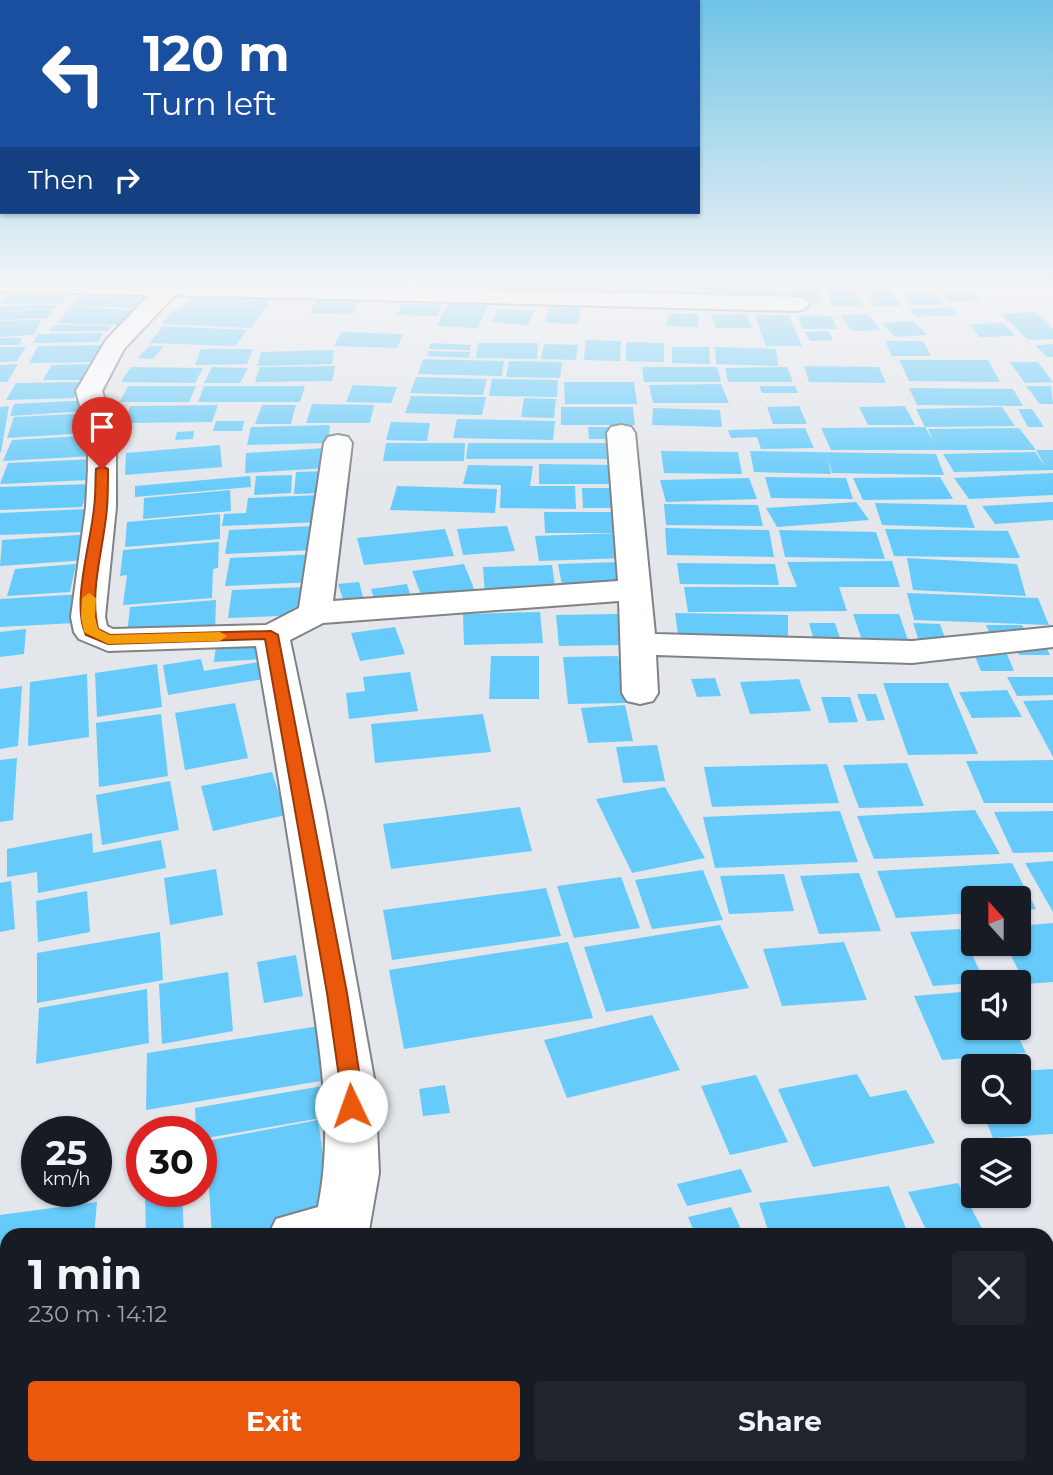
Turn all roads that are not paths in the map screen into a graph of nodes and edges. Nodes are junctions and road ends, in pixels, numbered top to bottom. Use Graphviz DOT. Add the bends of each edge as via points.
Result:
graph roads {
  1 [pos="109,352"];
  2 [pos="621,433"];
  3 [pos="338,443"];
  4 [pos="635,590"];
  5 [pos="315,612"];
  6 [pos="271,635"];
  7 [pos="1053,638"];
  8 [pos="636,644"];
  9 [pos="640,693"];
  10 [pos="327,1228"];
  1 -- 6 [label="street" via="89,391 102,435 101,507 88,617 91,632 108,640"];
  2 -- 4 [label="street"];
  3 -- 5 [label="street"];
  4 -- 5 [label="street"];
  4 -- 8 [label="street"];
  5 -- 6 [label="street"];
  6 -- 10 [label="street" via="351,1084 352,1173"];
  7 -- 8 [label="street" via="912,652"];
  8 -- 9 [label="street"];
}
